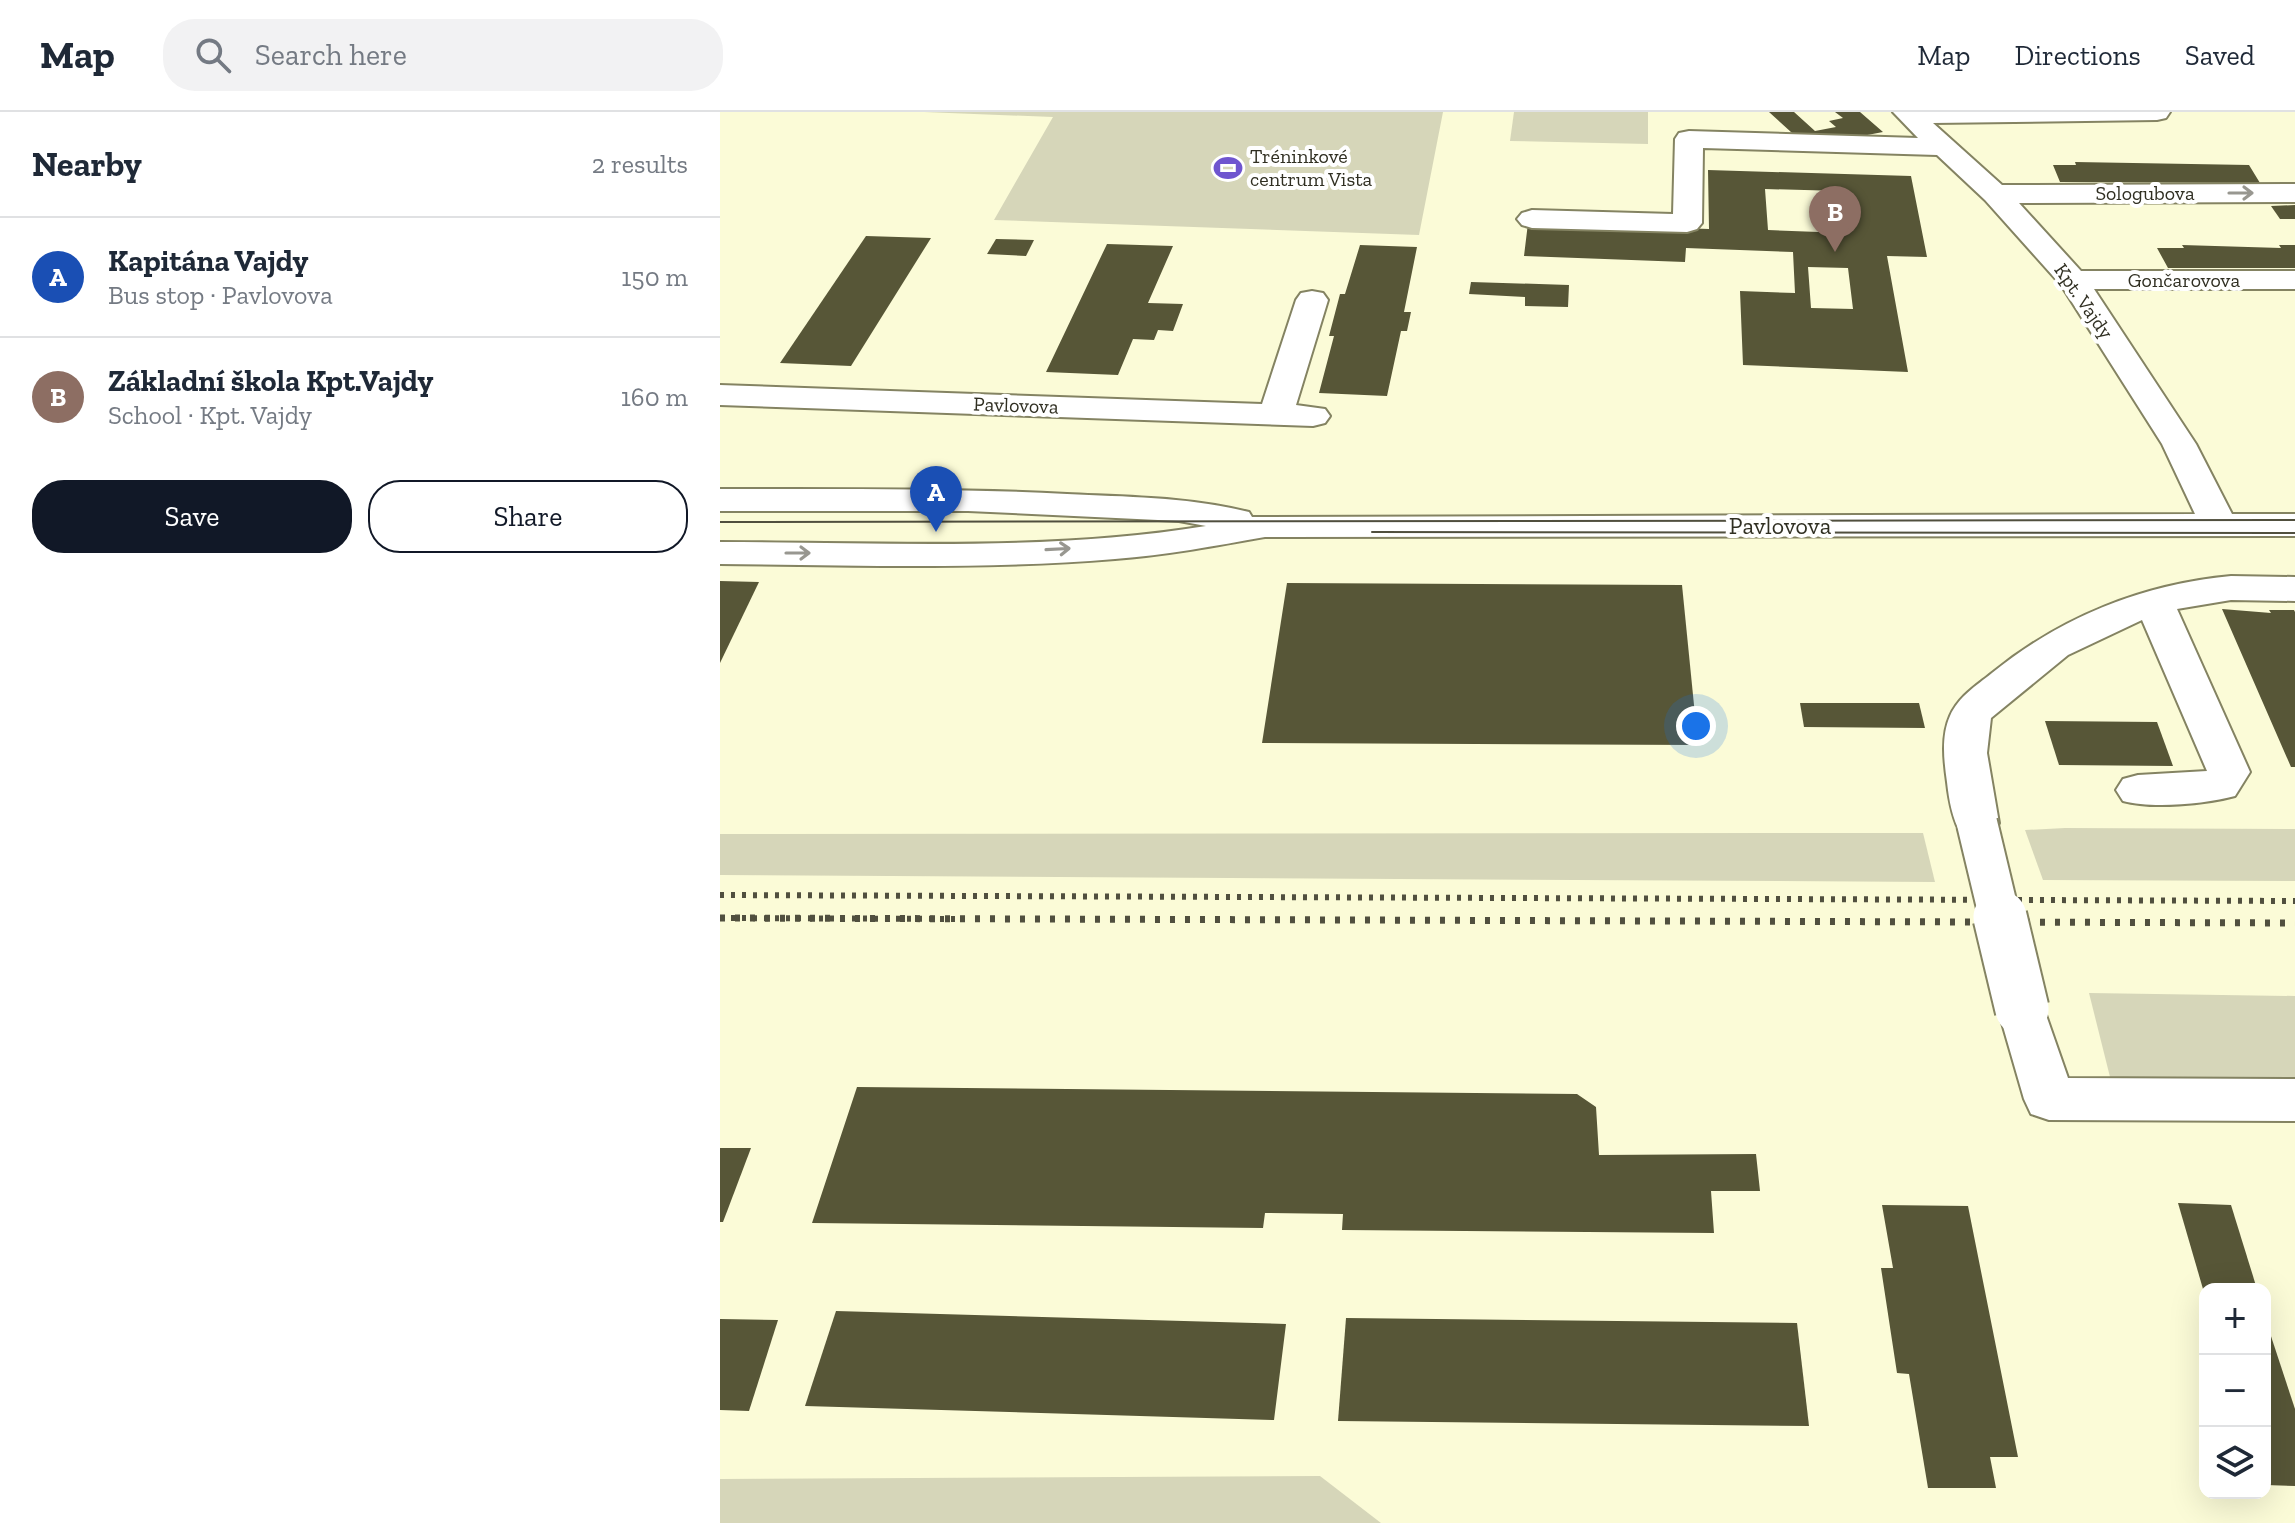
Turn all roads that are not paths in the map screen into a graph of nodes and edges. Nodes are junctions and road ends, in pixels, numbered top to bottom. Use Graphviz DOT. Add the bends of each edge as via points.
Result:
graph roads {
  1 [pos="2157,112"];
  2 [pos="1907,113"];
  3 [pos="1944,147"];
  4 [pos="2295,193"];
  5 [pos="1995,194"];
  6 [pos="1532,219"];
  7 [pos="2073,280"];
  8 [pos="2295,280"];
  9 [pos="1312,300"];
  10 [pos="720,395"];
  11 [pos="1276,414"];
  12 [pos="1313,416"];
  13 [pos="720,500"];
  14 [pos="720,522"];
  15 [pos="1251,523"];
  16 [pos="2219,525"];
  17 [pos="2295,525"];
  18 [pos="720,553"];
  19 [pos="2295,589"];
  20 [pos="2154,602"];
  21 [pos="2138,790"];
  22 [pos="2295,1100"];
  1 -- 2 [label="street"];
  2 -- 3 [label="street, Kpt. Vajdy"];
  3 -- 5 [label="street, Kpt. Vajdy"];
  3 -- 6 [label="street" via="1689,139 1687,223"];
  5 -- 4 [label="street, Sologubova, one-way"];
  5 -- 7 [label="street, Kpt. Vajdy"];
  7 -- 8 [label="street, Gončarovova"];
  7 -- 16 [label="street, Kpt. Vajdy" via="2179,444"];
  9 -- 11 [label="street"];
  10 -- 11 [label="street, Pavlovova"];
  11 -- 12 [label="street, Pavlovova"];
  13 -- 15 [label="street, Pavlovova" via="968,500 1179,510"];
  14 -- 15 [label="street"];
  15 -- 16 [label="street, Pavlovova"];
  18 -- 15 [label="street, Pavlovova, one-way" via="949,554 1097,548 1169,542"];
  16 -- 17 [label="street, Pavlovova"];
  19 -- 20 [label="street" via="2224,589"];
  20 -- 21 [label="street" via="2229,772 2220,785"];
  20 -- 22 [label="street, bridge" via="2082,629 2023,668 1971,715 1966,780 2022,1009 2049,1099"];
}
